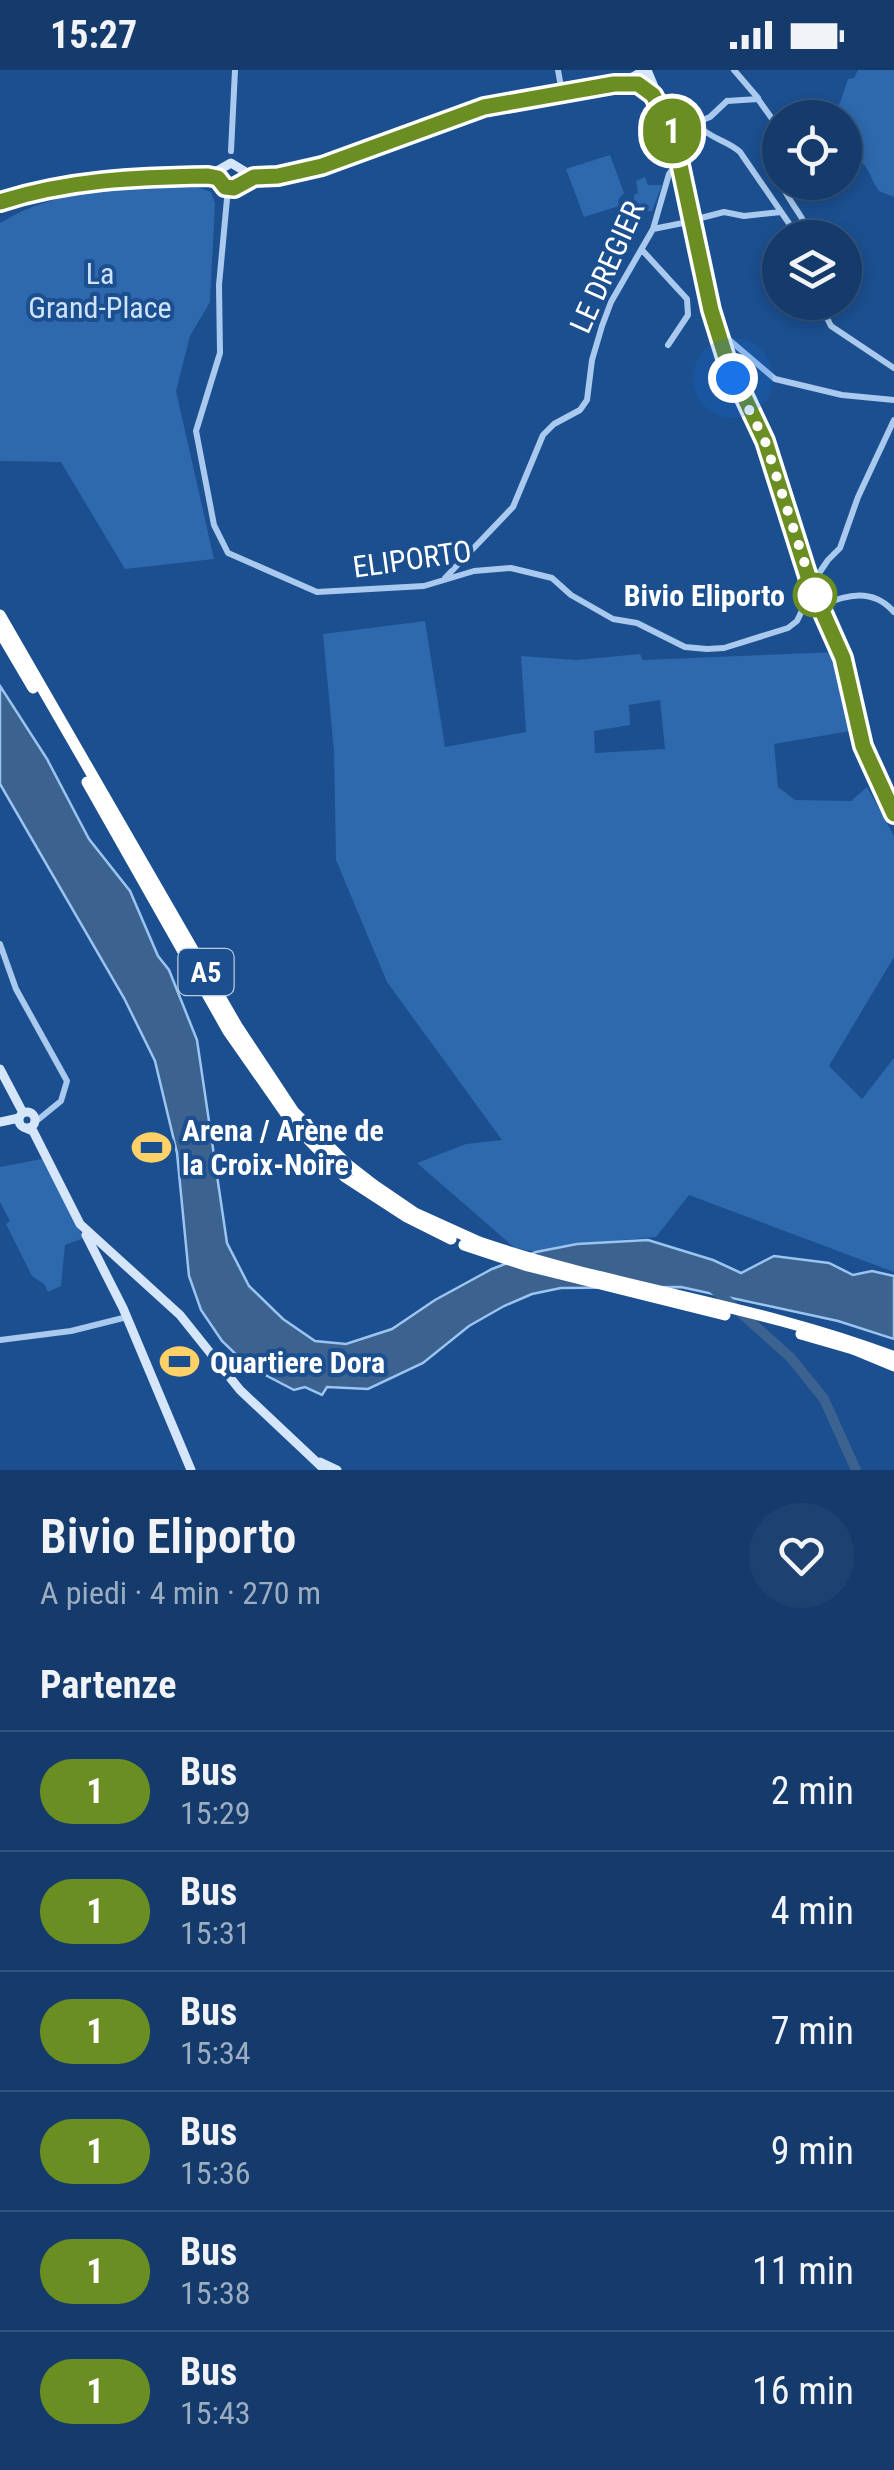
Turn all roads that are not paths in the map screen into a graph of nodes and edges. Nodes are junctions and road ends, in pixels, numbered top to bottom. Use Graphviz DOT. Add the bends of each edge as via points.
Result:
graph roads {
  1 [pos="235,70"];
  2 [pos="558,70"];
  3 [pos="734,70"];
  4 [pos="644,76"];
  5 [pos="562,93"];
  6 [pos="758,100"];
  7 [pos="762,105"];
  8 [pos="696,124"];
  9 [pos="673,132"];
  10 [pos="680,161"];
  11 [pos="230,176"];
  12 [pos="1,202"];
  13 [pos="780,212"];
  14 [pos="786,220"];
  15 [pos="693,221"];
  16 [pos="653,229"];
  17 [pos="642,250"];
  18 [pos="828,320"];
  19 [pos="716,328"];
  20 [pos="668,345"];
  21 [pos="894,368"];
  22 [pos="894,400"];
  23 [pos="894,420"];
  24 [pos="444,579"];
  25 [pos="813,590"];
  26 [pos="820,606"];
  27 [pos="894,612"];
  28 [pos="0,615"];
  29 [pos="4,633"];
  30 [pos="894,814"];
  31 [pos="0,944"];
  32 [pos="0,1070"];
  33 [pos="26,1119"];
  34 [pos="0,1122"];
  35 [pos="80,1224"];
  36 [pos="127,1317"];
  37 [pos="0,1340"];
  38 [pos="893,1360"];
  39 [pos="317,1461"];
  40 [pos="191,1470"];
  41 [pos="325,1470"];
  42 [pos="337,1470"];
  1 -- 11 [label="street, ELIPORTO"];
  2 -- 5 [label="street"];
  3 -- 6 [label="street"];
  4 -- 5 [label="street"];
  4 -- 9 [label="street"];
  5 -- 11 [label="street" via="484,107 300,172"];
  6 -- 7 [label="street"];
  6 -- 8 [label="street" via="725,98 716,113"];
  8 -- 9 [label="street"];
  8 -- 13 [label="street" via="740,152"];
  9 -- 10 [label="street"];
  10 -- 15 [label="street"];
  10 -- 16 [label="street, LE DREGIER" via="668,174"];
  11 -- 12 [label="street" via="82,182"];
  11 -- 24 [label="street, ELIPORTO" via="218,285 220,353 196,431 221,544 317,592"];
  13 -- 14 [label="street"];
  13 -- 15 [label="street" via="718,213"];
  15 -- 16 [label="street"];
  15 -- 19 [label="street"];
  16 -- 17 [label="street, LE DREGIER"];
  17 -- 20 [label="street" via="687,299 688,314"];
  17 -- 24 [label="street, LE DREGIER" via="596,341 588,400 542,435 513,507"];
  18 -- 21 [label="street"];
  19 -- 22 [label="street" via="775,378"];
  19 -- 25 [label="street" via="765,441"];
  23 -- 25 [label="street, ELIPORTO" via="840,548"];
  24 -- 25 [label="street, ELIPORTO" via="474,571 530,572 552,578 613,620 706,649 788,628"];
  25 -- 26 [label="street"];
  26 -- 27 [label="street" via="864,594"];
  26 -- 30 [label="street" via="843,658 863,746"];
  28 -- 29 [label="highway, A5"];
  29 -- 38 [label="highway, A5, bridge" via="237,1026 294,1112 346,1164 415,1213 479,1242 836,1335"];
  29 -- 38 [label="highway, A5, bridge" via="228,1031 294,1124 345,1177 405,1216 528,1266"];
  31 -- 33 [label="street" via="67,1081 53,1110"];
  32 -- 33 [label="street"];
  33 -- 34 [label="street"];
  33 -- 35 [label="street"];
  35 -- 36 [label="street"];
  35 -- 39 [label="street" via="180,1315 240,1390"];
  36 -- 37 [label="street"];
  36 -- 40 [label="street"];
  39 -- 41 [label="street"];
  39 -- 42 [label="street"];
}
